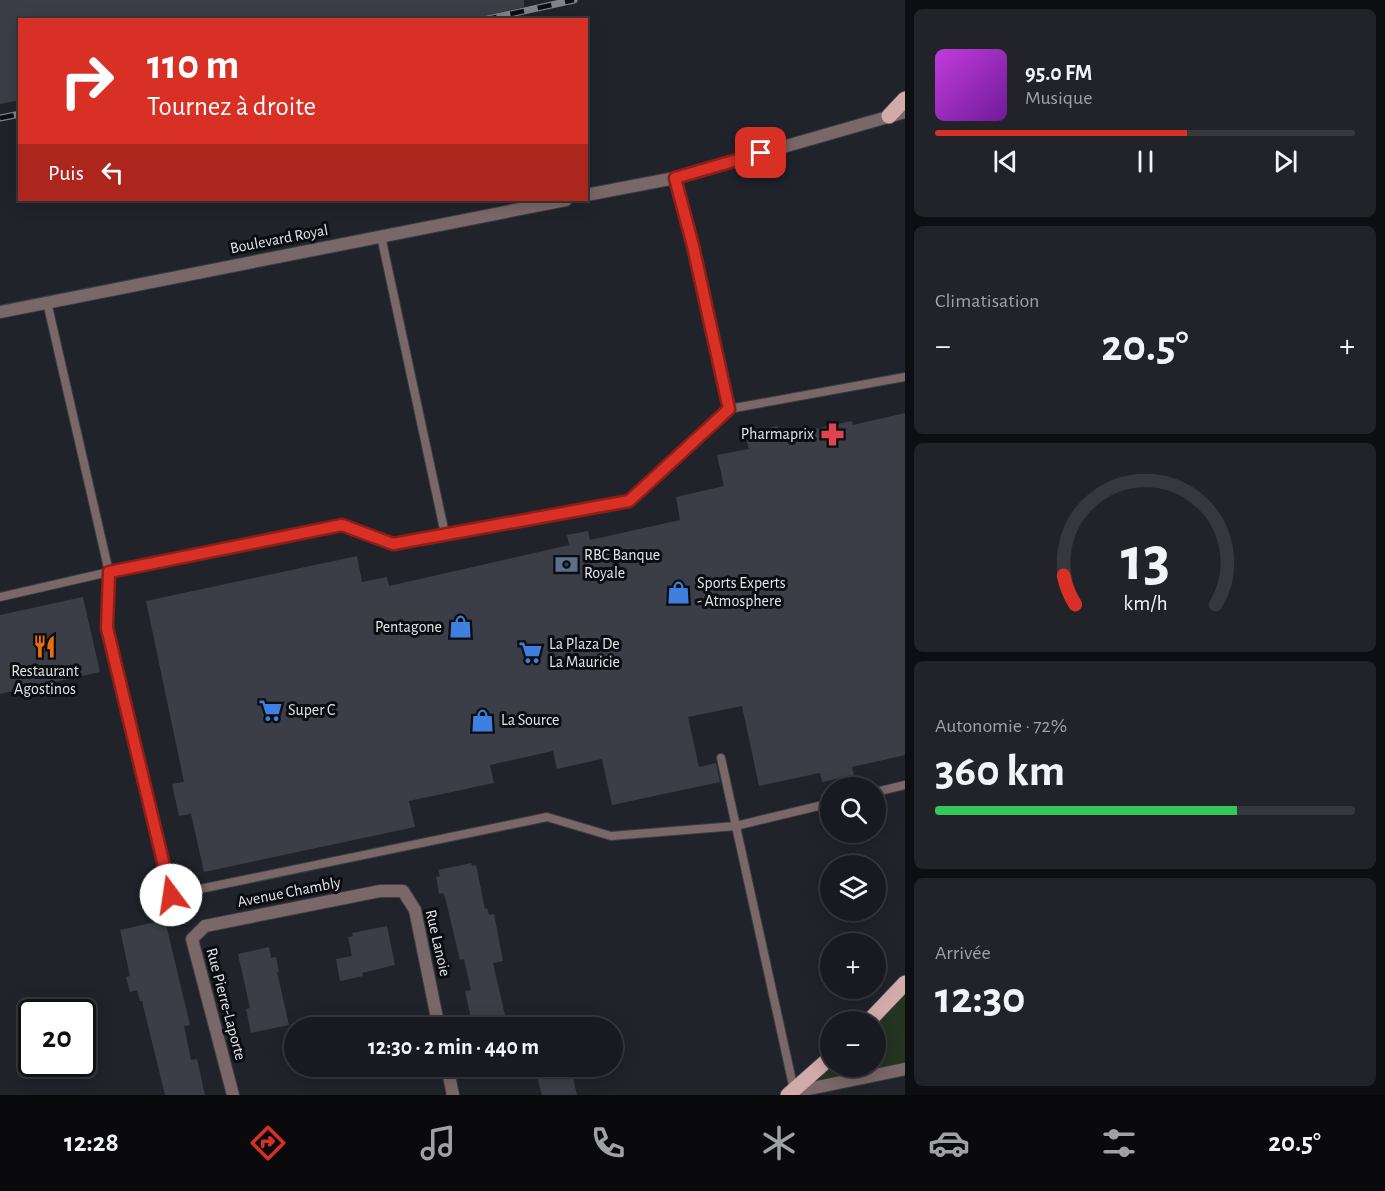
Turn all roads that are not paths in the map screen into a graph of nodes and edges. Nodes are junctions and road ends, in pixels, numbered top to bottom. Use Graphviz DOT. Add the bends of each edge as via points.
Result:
graph roads {
  1 [pos="905,99"];
  2 [pos="905,112"];
  3 [pos="889,116"];
  4 [pos="675,178"];
  5 [pos="588,195"];
  6 [pos="561,201"];
  7 [pos="381,236"];
  8 [pos="47,302"];
  9 [pos="0,312"];
  10 [pos="905,377"];
  11 [pos="729,409"];
  12 [pos="445,534"];
  13 [pos="109,572"];
  14 [pos="0,597"];
  15 [pos="721,758"];
  16 [pos="905,785"];
  17 [pos="886,790"];
  18 [pos="820,806"];
  19 [pos="736,826"];
  20 [pos="380,891"];
  21 [pos="205,926"];
  22 [pos="905,983"];
  23 [pos="878,1011"];
  24 [pos="437,1017"];
  25 [pos="820,1067"];
  26 [pos="905,1069"];
  27 [pos="449,1077"];
  28 [pos="792,1094"];
  29 [pos="233,1095"];
  30 [pos="453,1095"];
  1 -- 3 [label="main road"];
  2 -- 3 [label="street"];
  3 -- 4 [label="street"];
  4 -- 5 [label="street"];
  4 -- 11 [label="street"];
  6 -- 7 [label="street, Boulevard Royal"];
  7 -- 8 [label="street, Boulevard Royal"];
  7 -- 12 [label="lane"];
  8 -- 9 [label="street, Boulevard Royal"];
  8 -- 13 [label="lane"];
  10 -- 11 [label="lane"];
  11 -- 12 [label="lane" via="629,501"];
  12 -- 13 [label="lane" via="393,544 342,525"];
  13 -- 14 [label="lane"];
  13 -- 19 [label="lane" via="107,628 171,895 547,817 611,836"];
  15 -- 19 [label="lane"];
  16 -- 17 [label="lane"];
  18 -- 19 [label="lane"];
  19 -- 28 [label="lane"];
  20 -- 21 [label="street, Avenue Chambly"];
  20 -- 24 [label="street, Rue Lanoie" via="403,891 415,910"];
  21 -- 29 [label="street, Rue Pierre-Laporte" via="192,939"];
  22 -- 23 [label="main road"];
  25 -- 28 [label="main road"];
  26 -- 28 [label="street"];
  27 -- 30 [label="street"];
}
